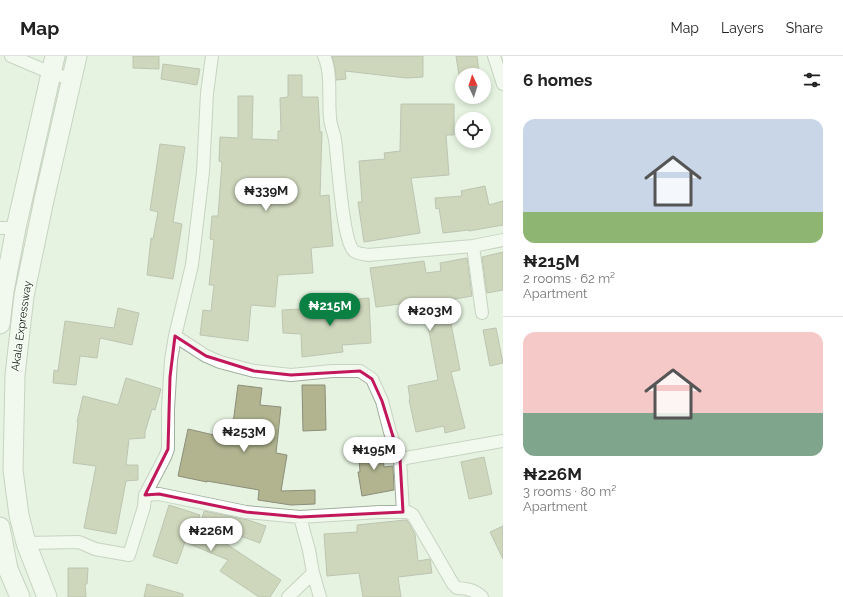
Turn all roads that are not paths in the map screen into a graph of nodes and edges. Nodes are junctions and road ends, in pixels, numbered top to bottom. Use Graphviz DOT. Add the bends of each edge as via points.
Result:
graph roads {
  1 [pos="11,56"];
  2 [pos="77,56"];
  3 [pos="212,56"];
  4 [pos="324,56"];
  5 [pos="494,56"];
  6 [pos="53,65"];
  7 [pos="70,79"];
  8 [pos="503,84"];
  9 [pos="8,228"];
  10 [pos="503,240"];
  11 [pos="473,246"];
  12 [pos="482,313"];
  13 [pos="0,324"];
  14 [pos="175,336"];
  15 [pos="503,441"];
  16 [pos="400,459"];
  17 [pos="145,495"];
  18 [pos="403,512"];
  19 [pos="300,517"];
  20 [pos="0,527"];
  21 [pos="26,543"];
  22 [pos="313,573"];
  23 [pos="20,597"];
  24 [pos="47,597"];
  25 [pos="288,597"];
  26 [pos="320,597"];
  27 [pos="482,597"];
  1 -- 6 [label="street"];
  2 -- 7 [label="main road, Akala Expressway"];
  3 -- 14 [label="street" via="207,93 203,172 192,265"];
  4 -- 11 [label="street" via="344,221 354,252 368,255"];
  5 -- 8 [label="street"];
  6 -- 7 [label="street"];
  6 -- 9 [label="main road, Akala Expressway" via="33,158"];
  7 -- 21 [label="main road, Akala Expressway" via="24,296 15,375 13,470"];
  9 -- 13 [label="main road, Akala Expressway"];
  10 -- 11 [label="street"];
  11 -- 12 [label="street"];
  14 -- 16 [label="street" via="206,356 254,371 291,375 360,370 372,379 382,401"];
  14 -- 17 [label="street" via="170,377 168,449"];
  15 -- 16 [label="street"];
  16 -- 18 [label="street"];
  17 -- 19 [label="street" via="159,494 246,512"];
  17 -- 21 [label="street" via="129,555 79,542"];
  18 -- 19 [label="street"];
  18 -- 27 [label="street" via="413,515 453,584 457,588 477,592"];
  19 -- 22 [label="street"];
  20 -- 23 [label="main road" via="8,568"];
  21 -- 24 [label="main road, Akala Expressway"];
  22 -- 25 [label="street"];
  22 -- 26 [label="street"];
}
